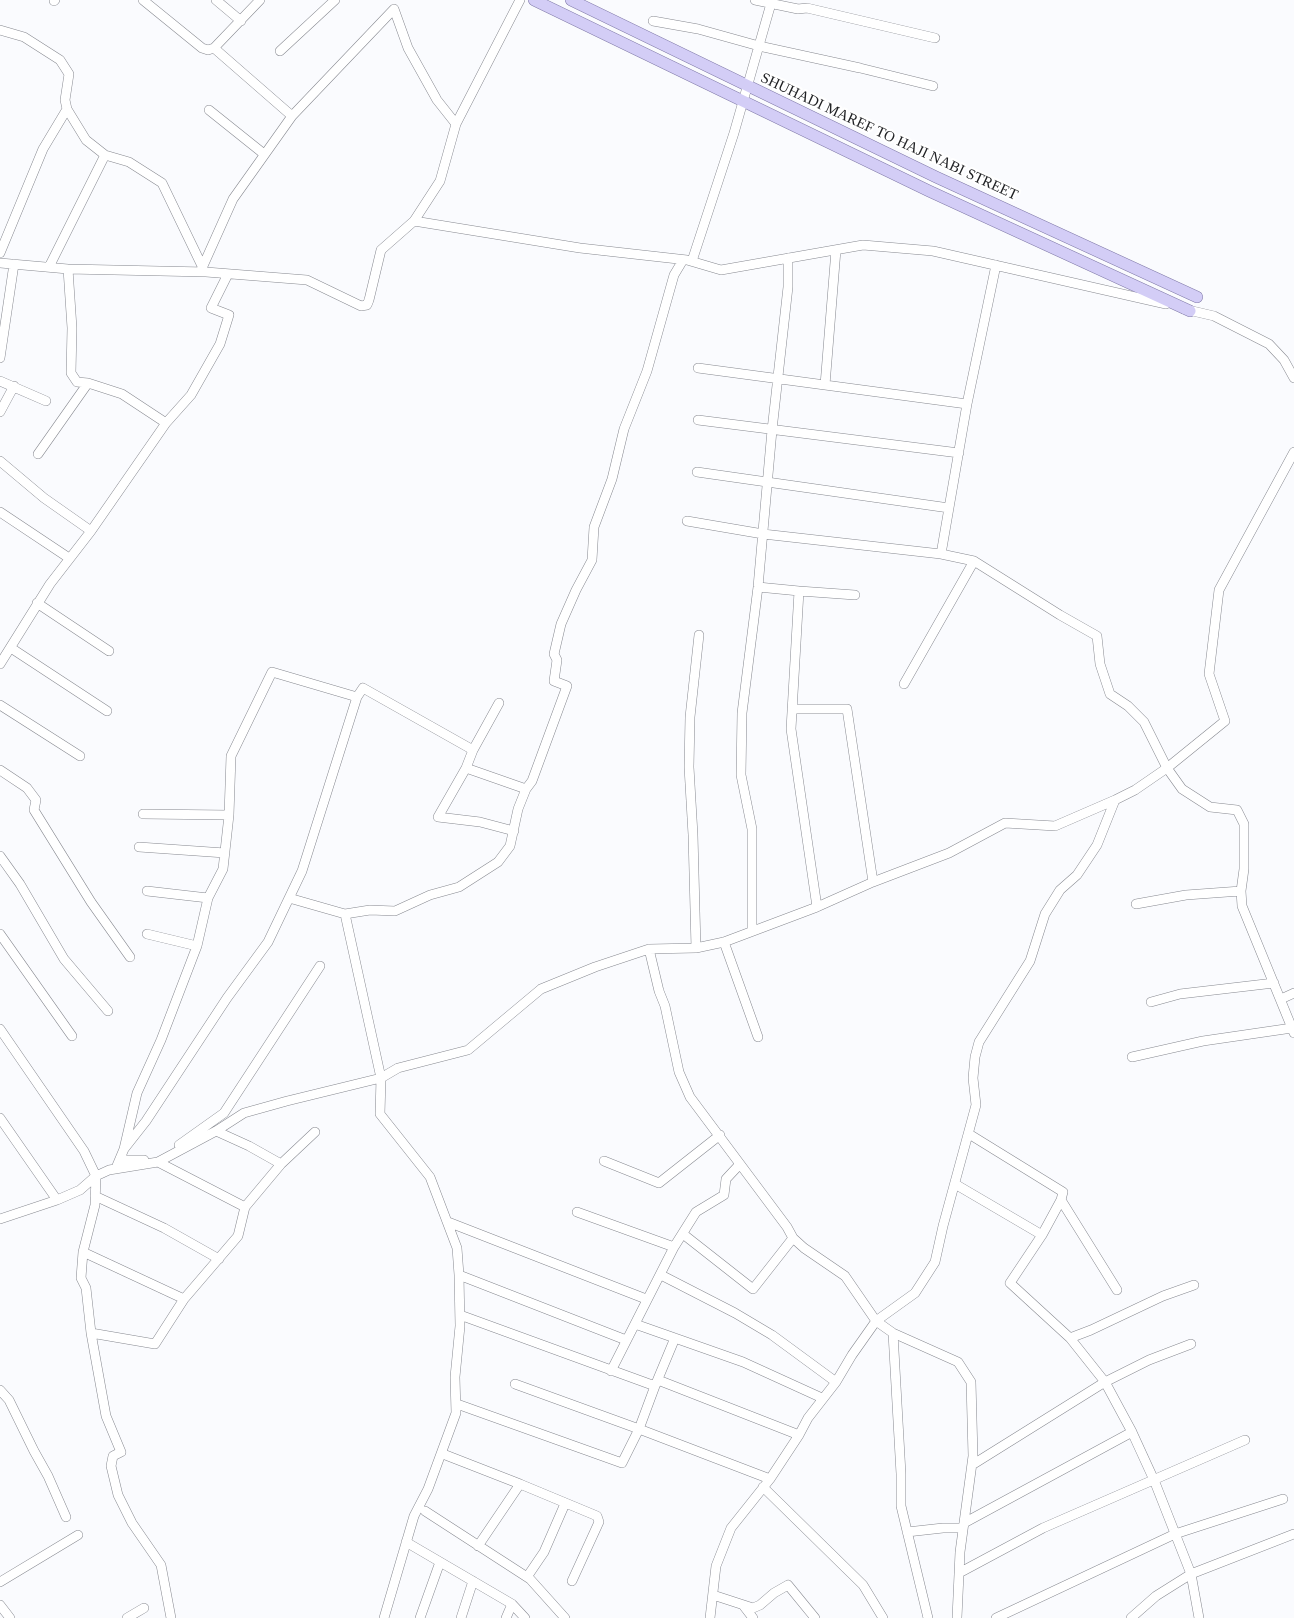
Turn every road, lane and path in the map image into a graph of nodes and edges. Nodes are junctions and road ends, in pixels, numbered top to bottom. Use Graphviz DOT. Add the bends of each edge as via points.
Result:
graph roads {
  1 [pos="143,0"];
  2 [pos="216,0"];
  3 [pos="260,0"];
  4 [pos="335,0"];
  5 [pos="520,0"];
  6 [pos="534,0"];
  7 [pos="571,0"];
  8 [pos="755,0"];
  9 [pos="771,2"];
  10 [pos="240,21"];
  11 [pos="653,21"];
  12 [pos="0,30"];
  13 [pos="935,38"];
  14 [pos="759,46"];
  15 [pos="214,48"];
  16 [pos="280,51"];
  17 [pos="747,86"];
  18 [pos="933,86"];
  19 [pos="742,101"];
  20 [pos="67,110"];
  21 [pos="209,110"];
  22 [pos="292,116"];
  23 [pos="456,124"];
  24 [pos="264,154"];
  25 [pos="105,155"];
  26 [pos="414,221"];
  27 [pos="836,250"];
  28 [pos="0,252"];
  29 [pos="788,258"];
  30 [pos="688,261"];
  31 [pos="0,263"];
  32 [pos="14,264"];
  33 [pos="996,265"];
  34 [pos="49,267"];
  35 [pos="68,269"];
  36 [pos="204,269"];
  37 [pos="228,274"];
  38 [pos="1197,297"];
  39 [pos="1190,311"];
  40 [pos="0,358"];
  41 [pos="698,368"];
  42 [pos="1294,378"];
  43 [pos="778,379"];
  44 [pos="0,381"];
  45 [pos="88,383"];
  46 [pos="14,386"];
  47 [pos="825,386"];
  48 [pos="46,401"];
  49 [pos="967,404"];
  50 [pos="0,412"];
  51 [pos="698,420"];
  52 [pos="166,423"];
  53 [pos="772,430"];
  54 [pos="1294,452"];
  55 [pos="959,453"];
  56 [pos="38,454"];
  57 [pos="0,461"];
  58 [pos="698,472"];
  59 [pos="767,482"];
  60 [pos="949,508"];
  61 [pos="0,512"];
  62 [pos="687,521"];
  63 [pos="91,531"];
  64 [pos="762,534"];
  65 [pos="942,554"];
  66 [pos="69,558"];
  67 [pos="974,561"];
  68 [pos="758,587"];
  69 [pos="799,591"];
  70 [pos="855,595"];
  71 [pos="37,603"];
  72 [pos="699,635"];
  73 [pos="11,648"];
  74 [pos="109,651"];
  75 [pos="0,664"];
  76 [pos="904,684"];
  77 [pos="357,697"];
  78 [pos="499,703"];
  79 [pos="0,705"];
  80 [pos="792,709"];
  81 [pos="107,711"];
  82 [pos="473,750"];
  83 [pos="80,756"];
  84 [pos="466,768"];
  85 [pos="1167,768"];
  86 [pos="0,770"];
  87 [pos="526,789"];
  88 [pos="1115,800"];
  89 [pos="143,814"];
  90 [pos="229,815"];
  91 [pos="514,831"];
  92 [pos="139,847"];
  93 [pos="225,853"];
  94 [pos="0,856"];
  95 [pos="873,882"];
  96 [pos="147,891"];
  97 [pos="1241,891"];
  98 [pos="208,898"];
  99 [pos="290,898"];
  100 [pos="1136,904"];
  101 [pos="817,907"];
  102 [pos="345,914"];
  103 [pos="752,930"];
  104 [pos="0,934"];
  105 [pos="147,934"];
  106 [pos="724,942"];
  107 [pos="197,946"];
  108 [pos="696,948"];
  109 [pos="649,949"];
  110 [pos="130,957"];
  111 [pos="320,966"];
  112 [pos="1274,983"];
  113 [pos="1294,993"];
  114 [pos="1281,999"];
  115 [pos="1151,1002"];
  116 [pos="108,1011"];
  117 [pos="0,1029"];
  118 [pos="1293,1030"];
  119 [pos="72,1036"];
  120 [pos="758,1037"];
  121 [pos="1132,1057"];
  122 [pos="381,1078"];
  123 [pos="224,1113"];
  124 [pos="0,1118"];
  125 [pos="233,1120"];
  126 [pos="216,1131"];
  127 [pos="315,1132"];
  128 [pos="969,1134"];
  129 [pos="720,1135"];
  130 [pos="124,1149"];
  131 [pos="604,1161"];
  132 [pos="158,1162"];
  133 [pos="118,1164"];
  134 [pos="281,1164"];
  135 [pos="740,1164"];
  136 [pos="96,1176"];
  137 [pos="955,1184"];
  138 [pos="95,1196"];
  139 [pos="57,1200"];
  140 [pos="1061,1200"];
  141 [pos="246,1207"];
  142 [pos="577,1212"];
  143 [pos="2,1215"];
  144 [pos="448,1222"];
  145 [pos="683,1234"];
  146 [pos="1042,1234"];
  147 [pos="793,1238"];
  148 [pos="674,1247"];
  149 [pos="83,1252"];
  150 [pos="219,1259"];
  151 [pos="460,1275"];
  152 [pos="661,1275"];
  153 [pos="1194,1285"];
  154 [pos="1117,1290"];
  155 [pos="184,1299"];
  156 [pos="646,1299"];
  157 [pos="460,1316"];
  158 [pos="876,1321"];
  159 [pos="635,1324"];
  160 [pos="91,1333"];
  161 [pos="893,1333"];
  162 [pos="675,1338"];
  163 [pos="1070,1338"];
  164 [pos="626,1340"];
  165 [pos="1192,1344"];
  166 [pos="611,1371"];
  167 [pos="836,1382"];
  168 [pos="1105,1382"];
  169 [pos="656,1383"];
  170 [pos="515,1384"];
  171 [pos="0,1390"];
  172 [pos="822,1398"];
  173 [pos="457,1404"];
  174 [pos="639,1428"];
  175 [pos="1132,1432"];
  176 [pos="799,1435"];
  177 [pos="1245,1440"];
  178 [pos="443,1454"];
  179 [pos="972,1465"];
  180 [pos="770,1479"];
  181 [pos="1154,1480"];
  182 [pos="520,1484"];
  183 [pos="763,1487"];
  184 [pos="1283,1498"];
  185 [pos="564,1506"];
  186 [pos="425,1511"];
  187 [pos="66,1517"];
  188 [pos="964,1526"];
  189 [pos="907,1532"];
  190 [pos="1175,1534"];
  191 [pos="1294,1534"];
  192 [pos="78,1535"];
  193 [pos="406,1542"];
  194 [pos="478,1546"];
  195 [pos="440,1562"];
  196 [pos="959,1573"];
  197 [pos="1191,1574"];
  198 [pos="527,1577"];
  199 [pos="473,1581"];
  200 [pos="572,1581"];
  201 [pos="0,1582"];
  202 [pos="714,1595"];
  203 [pos="512,1604"];
  204 [pos="742,1604"];
  205 [pos="0,1605"];
  206 [pos="144,1608"];
  207 [pos="1198,1617"];
  208 [pos="10,1618"];
  209 [pos="128,1618"];
  210 [pos="171,1618"];
  211 [pos="384,1618"];
  212 [pos="420,1618"];
  213 [pos="460,1618"];
  214 [pos="506,1618"];
  215 [pos="524,1618"];
  216 [pos="565,1618"];
  217 [pos="710,1618"];
  218 [pos="753,1618"];
  219 [pos="815,1618"];
  220 [pos="883,1618"];
  221 [pos="928,1618"];
  222 [pos="957,1618"];
  223 [pos="996,1618"];
  224 [pos="1131,1618"];
  1 -- 15 [label="street" via="202,48"];
  2 -- 10 [label="street"];
  3 -- 10 [label="street"];
  4 -- 16 [label="street"];
  5 -- 23 [label="street"];
  6 -- 19 [label="main road"];
  7 -- 17 [label="main road, SHUHADI MAREF TO HAJI NABI STREET"];
  8 -- 9 [label="street"];
  9 -- 13 [label="street"];
  9 -- 14 [label="street"];
  10 -- 15 [label="street"];
  11 -- 14 [label="street" via="698,29"];
  12 -- 20 [label="street" via="24,37 60,60 69,74 65,100"];
  14 -- 17 [label="street"];
  14 -- 18 [label="street"];
  15 -- 22 [label="street"];
  17 -- 19 [label="street"];
  17 -- 38 [label="main road, SHUHADI MAREF TO HAJI NABI STREET"];
  19 -- 30 [label="street" via="715,194"];
  19 -- 39 [label="main road"];
  20 -- 25 [label="street" via="86,140"];
  20 -- 28 [label="street" via="44,148"];
  21 -- 24 [label="street"];
  22 -- 23 [label="street" via="394,10 408,48"];
  22 -- 24 [label="street"];
  23 -- 26 [label="street" via="440,181"];
  24 -- 36 [label="street" via="233,198"];
  25 -- 34 [label="street"];
  25 -- 36 [label="street" via="129,162 162,183"];
  26 -- 30 [label="street" via="580,248"];
  26 -- 37 [label="street" via="381,250 367,306 307,280"];
  27 -- 29 [label="street"];
  27 -- 33 [label="street" via="863,245 924,250"];
  27 -- 47 [label="street"];
  29 -- 30 [label="street" via="721,270"];
  29 -- 43 [label="street"];
  30 -- 87 [label="street" via="674,276 624,430 612,479 594,527 592,560 560,624 554,654 554,680 566,686 532,781"];
  31 -- 32 [label="street"];
  32 -- 34 [label="street"];
  32 -- 40 [label="street"];
  33 -- 39 [label="street"];
  33 -- 49 [label="street"];
  34 -- 35 [label="street"];
  35 -- 36 [label="street"];
  35 -- 45 [label="street" via="71,372 77,382"];
  36 -- 37 [label="street"];
  37 -- 52 [label="street" via="211,308 229,315 220,344 190,395"];
  39 -- 42 [label="street" via="1214,316 1269,344 1284,360"];
  41 -- 43 [label="street"];
  43 -- 47 [label="street"];
  43 -- 53 [label="street"];
  44 -- 46 [label="street"];
  45 -- 52 [label="street" via="122,394"];
  45 -- 56 [label="street"];
  46 -- 48 [label="street"];
  46 -- 50 [label="street"];
  47 -- 49 [label="street"];
  49 -- 55 [label="street"];
  51 -- 53 [label="street"];
  52 -- 63 [label="street"];
  53 -- 55 [label="street"];
  53 -- 59 [label="street"];
  54 -- 85 [label="street" via="1219,590 1209,674 1224,721"];
  55 -- 60 [label="street"];
  57 -- 63 [label="street"];
  58 -- 59 [label="street"];
  59 -- 60 [label="street"];
  59 -- 64 [label="street"];
  60 -- 65 [label="street"];
  61 -- 66 [label="street"];
  62 -- 64 [label="street"];
  63 -- 66 [label="street"];
  64 -- 65 [label="street"];
  64 -- 68 [label="street"];
  65 -- 67 [label="street"];
  66 -- 71 [label="street"];
  67 -- 76 [label="street"];
  67 -- 85 [label="street" via="1097,636 1100,664 1110,694 1144,722"];
  68 -- 69 [label="street"];
  68 -- 103 [label="street" via="742,713 741,775 752,830"];
  69 -- 70 [label="street"];
  69 -- 80 [label="street"];
  71 -- 73 [label="street"];
  71 -- 74 [label="street"];
  72 -- 108 [label="street" via="690,717 689,767"];
  73 -- 75 [label="street"];
  73 -- 81 [label="street"];
  77 -- 82 [label="street" via="363,688"];
  77 -- 90 [label="street" via="272,672 231,756"];
  77 -- 99 [label="street" via="302,871"];
  78 -- 82 [label="street"];
  79 -- 83 [label="street"];
  80 -- 95 [label="street" via="847,709"];
  80 -- 101 [label="street" via="791,729"];
  82 -- 84 [label="street"];
  84 -- 87 [label="street"];
  84 -- 91 [label="street" via="438,817 480,822"];
  85 -- 88 [label="street"];
  85 -- 97 [label="street" via="1182,789 1210,807 1237,810 1244,824"];
  86 -- 110 [label="street" via="32,794 36,800 34,810 91,902"];
  87 -- 91 [label="street"];
  88 -- 95 [label="street" via="1055,826 1005,823 949,853"];
  88 -- 128 [label="street" via="1097,845 1045,914 1030,961 979,1042 973,1078 976,1105"];
  89 -- 90 [label="street"];
  90 -- 93 [label="street"];
  91 -- 102 [label="street" via="510,846 498,862 459,887 430,895 395,911"];
  92 -- 93 [label="street"];
  93 -- 98 [label="street" via="223,869"];
  94 -- 116 [label="street" via="64,959"];
  95 -- 101 [label="street"];
  96 -- 98 [label="street"];
  97 -- 100 [label="street" via="1186,895"];
  97 -- 112 [label="street" via="1242,906"];
  98 -- 107 [label="street"];
  99 -- 102 [label="street"];
  99 -- 130 [label="street" via="268,942"];
  101 -- 103 [label="street"];
  102 -- 122 [label="street"];
  103 -- 106 [label="street"];
  104 -- 119 [label="street"];
  105 -- 107 [label="street"];
  106 -- 108 [label="street"];
  106 -- 120 [label="street"];
  107 -- 130 [label="street" via="137,1093"];
  108 -- 109 [label="street"];
  109 -- 122 [label="street" via="595,966 541,989 468,1050 398,1068"];
  109 -- 129 [label="street" via="679,1072 690,1097"];
  111 -- 123 [label="street"];
  112 -- 114 [label="street"];
  112 -- 115 [label="street" via="1180,994"];
  113 -- 114 [label="street"];
  114 -- 118 [label="street"];
  117 -- 136 [label="street" via="84,1151"];
  118 -- 121 [label="street" via="1203,1041"];
  122 -- 125 [label="street" via="244,1113"];
  122 -- 144 [label="street" via="380,1114 430,1177"];
  123 -- 125 [label="street"];
  123 -- 133 [label="street" via="167,1152 148,1160"];
  124 -- 139 [label="street"];
  125 -- 126 [label="street"];
  126 -- 132 [label="street"];
  126 -- 134 [label="street"];
  127 -- 134 [label="street"];
  128 -- 137 [label="street"];
  128 -- 140 [label="street" via="1064,1192"];
  129 -- 131 [label="street" via="659,1183"];
  129 -- 135 [label="street"];
  130 -- 133 [label="street"];
  132 -- 133 [label="street"];
  132 -- 141 [label="street"];
  133 -- 136 [label="street"];
  134 -- 141 [label="street"];
  135 -- 145 [label="street" via="726,1179 724,1195 696,1212"];
  135 -- 147 [label="street"];
  136 -- 138 [label="street"];
  136 -- 139 [label="street" via="80,1190"];
  137 -- 146 [label="street"];
  137 -- 158 [label="street" via="935,1262 915,1293"];
  138 -- 149 [label="street"];
  138 -- 150 [label="street" via="164,1228"];
  139 -- 143 [label="street"];
  140 -- 146 [label="street"];
  140 -- 154 [label="street"];
  141 -- 150 [label="street" via="238,1236"];
  142 -- 148 [label="street"];
  144 -- 151 [label="street"];
  144 -- 156 [label="street"];
  145 -- 147 [label="street" via="753,1289"];
  145 -- 148 [label="street"];
  146 -- 163 [label="street" via="1010,1283"];
  147 -- 158 [label="street" via="846,1276"];
  148 -- 152 [label="street"];
  149 -- 155 [label="street"];
  149 -- 160 [label="street" via="81,1278 86,1288"];
  150 -- 155 [label="street"];
  151 -- 157 [label="street"];
  151 -- 164 [label="street"];
  152 -- 156 [label="street"];
  152 -- 167 [label="street" via="772,1335"];
  153 -- 163 [label="street"];
  155 -- 160 [label="street" via="155,1344"];
  156 -- 159 [label="street"];
  157 -- 166 [label="street"];
  157 -- 173 [label="street" via="455,1377"];
  158 -- 161 [label="street"];
  158 -- 167 [label="street"];
  159 -- 162 [label="street"];
  159 -- 164 [label="street"];
  160 -- 210 [label="street" via="106,1416 121,1452 113,1456 111,1466 118,1495 132,1523 161,1566"];
  161 -- 179 [label="street" via="958,1362 971,1382"];
  161 -- 189 [label="street" via="901,1506"];
  162 -- 169 [label="street"];
  162 -- 172 [label="street" via="743,1362"];
  163 -- 168 [label="street"];
  164 -- 166 [label="street"];
  165 -- 168 [label="street" via="1149,1360"];
  166 -- 169 [label="street"];
  167 -- 172 [label="street"];
  168 -- 175 [label="street"];
  168 -- 179 [label="street"];
  169 -- 174 [label="street"];
  169 -- 176 [label="street"];
  170 -- 174 [label="street"];
  171 -- 187 [label="street" via="9,1400"];
  172 -- 176 [label="street"];
  173 -- 174 [label="street" via="620,1463 624,1461"];
  173 -- 178 [label="street"];
  174 -- 180 [label="street"];
  175 -- 181 [label="street"];
  175 -- 188 [label="street"];
  176 -- 180 [label="street"];
  177 -- 181 [label="street"];
  178 -- 182 [label="street"];
  178 -- 193 [label="street" via="414,1516"];
  179 -- 188 [label="street"];
  180 -- 183 [label="street"];
  181 -- 190 [label="street"];
  181 -- 196 [label="street" via="1043,1528"];
  182 -- 194 [label="street"];
  182 -- 200 [label="street" via="597,1516 598,1522"];
  183 -- 202 [label="street" via="724,1542 716,1566"];
  183 -- 220 [label="street" via="864,1585"];
  184 -- 190 [label="street"];
  185 -- 198 [label="street" via="544,1552"];
  186 -- 194 [label="street"];
  188 -- 189 [label="street"];
  188 -- 196 [label="street"];
  189 -- 221 [label="street"];
  190 -- 197 [label="street"];
  190 -- 223 [label="street"];
  191 -- 197 [label="street"];
  192 -- 201 [label="street"];
  193 -- 195 [label="street"];
  193 -- 211 [label="street"];
  194 -- 198 [label="street"];
  195 -- 199 [label="street"];
  195 -- 212 [label="street"];
  196 -- 222 [label="street"];
  197 -- 207 [label="street"];
  197 -- 224 [label="street" via="1156,1596"];
  198 -- 216 [label="street"];
  199 -- 203 [label="street"];
  199 -- 213 [label="street"];
  202 -- 204 [label="street"];
  202 -- 217 [label="street"];
  203 -- 214 [label="street"];
  203 -- 215 [label="street"];
  204 -- 218 [label="street"];
  204 -- 219 [label="street" via="753,1608 788,1585"];
  205 -- 208 [label="street"];
  206 -- 209 [label="street"];
}
